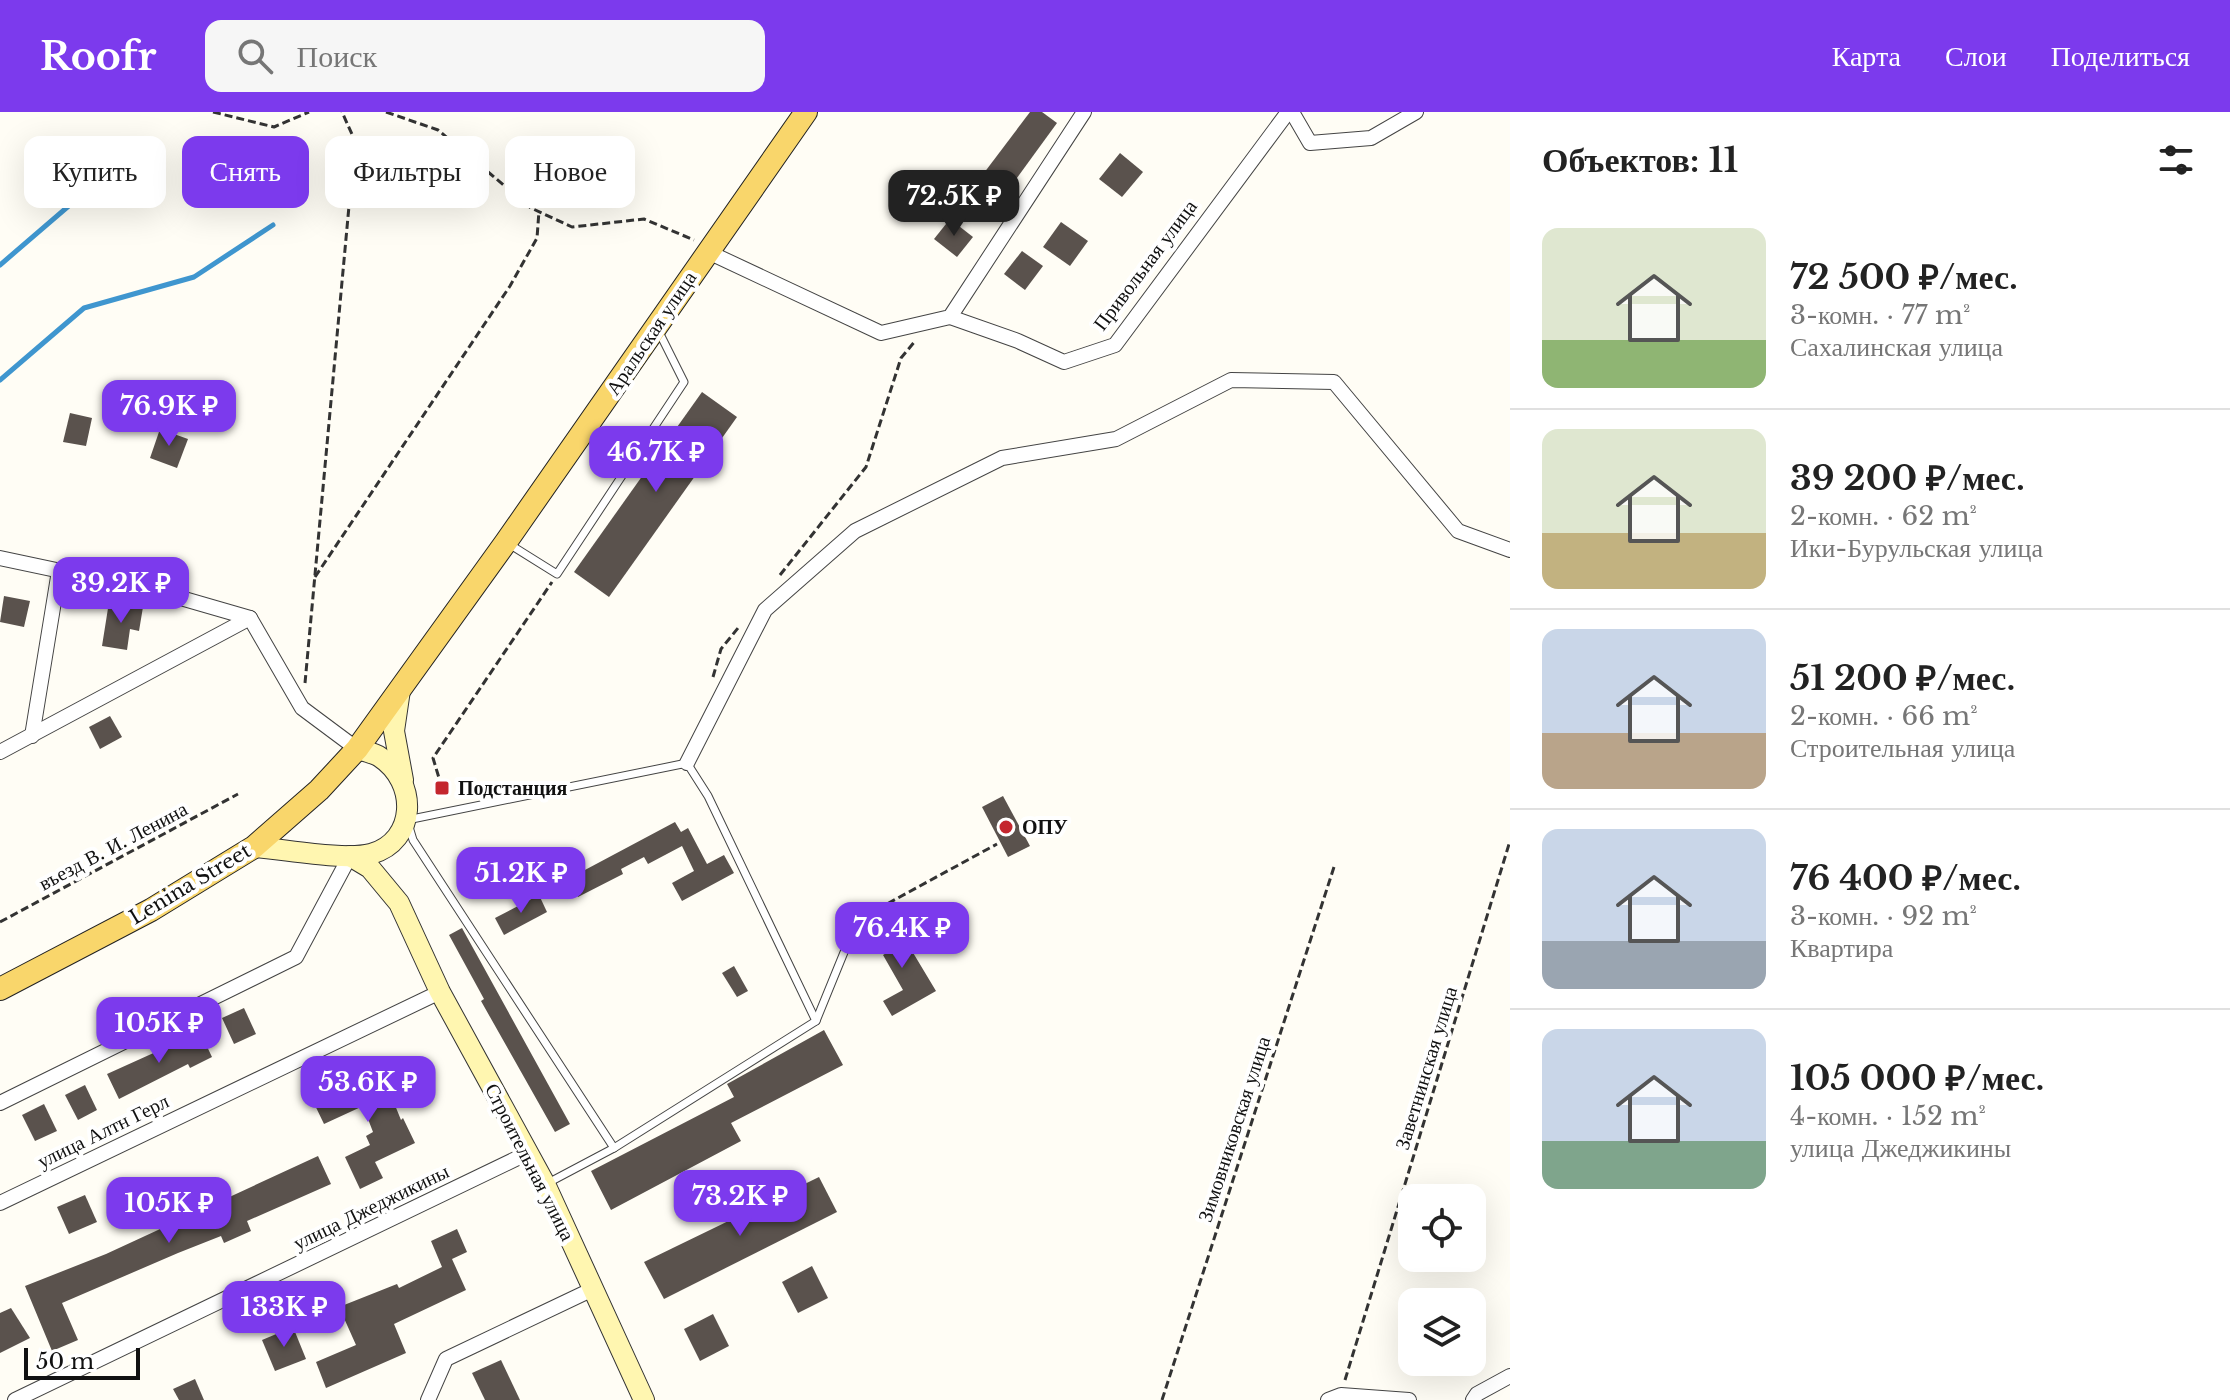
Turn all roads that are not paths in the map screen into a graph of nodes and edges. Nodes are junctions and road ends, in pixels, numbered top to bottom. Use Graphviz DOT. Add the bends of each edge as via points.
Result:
graph roads {
  1 [pos="806,112"];
  2 [pos="1084,112"];
  3 [pos="1290,112"];
  4 [pos="1416,112"];
  5 [pos="706,251"];
  6 [pos="950,317"];
  7 [pos="656,327"];
  8 [pos="506,542"];
  9 [pos="1510,550"];
  10 [pos="0,558"];
  11 [pos="59,571"];
  12 [pos="250,618"];
  13 [pos="401,688"];
  14 [pos="32,736"];
  15 [pos="357,749"];
  16 [pos="0,752"];
  17 [pos="687,763"];
  18 [pos="404,788"];
  19 [pos="291,814"];
  20 [pos="404,828"];
  21 [pos="254,847"];
  22 [pos="308,852"];
  23 [pos="350,856"];
  24 [pos="399,903"];
  25 [pos="847,945"];
  26 [pos="0,989"];
  27 [pos="440,992"];
  28 [pos="816,1021"];
  29 [pos="0,1103"];
  30 [pos="614,1148"];
  31 [pos="528,1153"];
  32 [pos="545,1184"];
  33 [pos="0,1203"];
  34 [pos="593,1289"];
  35 [pos="1510,1376"];
  36 [pos="1334,1398"];
  37 [pos="15,1400"];
  38 [pos="428,1400"];
  39 [pos="644,1400"];
  40 [pos="1409,1400"];
  41 [pos="1473,1400"];
  1 -- 5 [label="main road, Аральская улица"];
  2 -- 6 [label="street"];
  3 -- 4 [label="street" via="1310,143 1371,138"];
  3 -- 6 [label="street, Привольная улица" via="1115,345 1064,362"];
  5 -- 6 [label="street" via="881,333"];
  5 -- 7 [label="main road, Аральская улица"];
  7 -- 8 [label="main road, Аральская улица"];
  7 -- 8 [label="lane" via="684,382 557,574"];
  8 -- 13 [label="main road, Аральская улица"];
  9 -- 17 [label="street" via="1458,531 1334,382 1231,380 1116,439 1002,458 855,531 765,610"];
  10 -- 11 [label="street"];
  11 -- 12 [label="street"];
  11 -- 14 [label="street"];
  12 -- 14 [label="street"];
  12 -- 15 [label="street" via="302,708"];
  13 -- 15 [label="main road, Аральская улица"];
  13 -- 18 [label="street" via="394,731"];
  14 -- 16 [label="street"];
  15 -- 18 [label="street" via="380,757"];
  15 -- 19 [label="main road, Lenina Street"];
  17 -- 20 [label="lane"];
  17 -- 28 [label="lane" via="708,796"];
  18 -- 20 [label="street"];
  19 -- 21 [label="main road, Lenina Street"];
  19 -- 22 [label="street" via="297,842"];
  20 -- 23 [label="street" via="389,847"];
  20 -- 24 [label="street" via="392,873"];
  20 -- 30 [label="lane"];
  21 -- 22 [label="street"];
  21 -- 26 [label="main road, Lenina Street" via="151,910"];
  22 -- 23 [label="street"];
  23 -- 24 [label="street, Строительная улица" via="370,868"];
  23 -- 29 [label="street" via="296,957"];
  24 -- 27 [label="street, Строительная улица"];
  25 -- 28 [label="lane"];
  27 -- 31 [label="street, Строительная улица"];
  27 -- 33 [label="street, улица Алтн Герл"];
  28 -- 30 [label="lane"];
  30 -- 32 [label="lane"];
  31 -- 32 [label="street, Строительная улица"];
  31 -- 37 [label="street, улица Джеджикины"];
  32 -- 34 [label="street, Строительная улица"];
  34 -- 38 [label="street" via="446,1359"];
  34 -- 39 [label="street, Строительная улица"];
  35 -- 41 [label="street"];
  36 -- 40 [label="street"];
}
